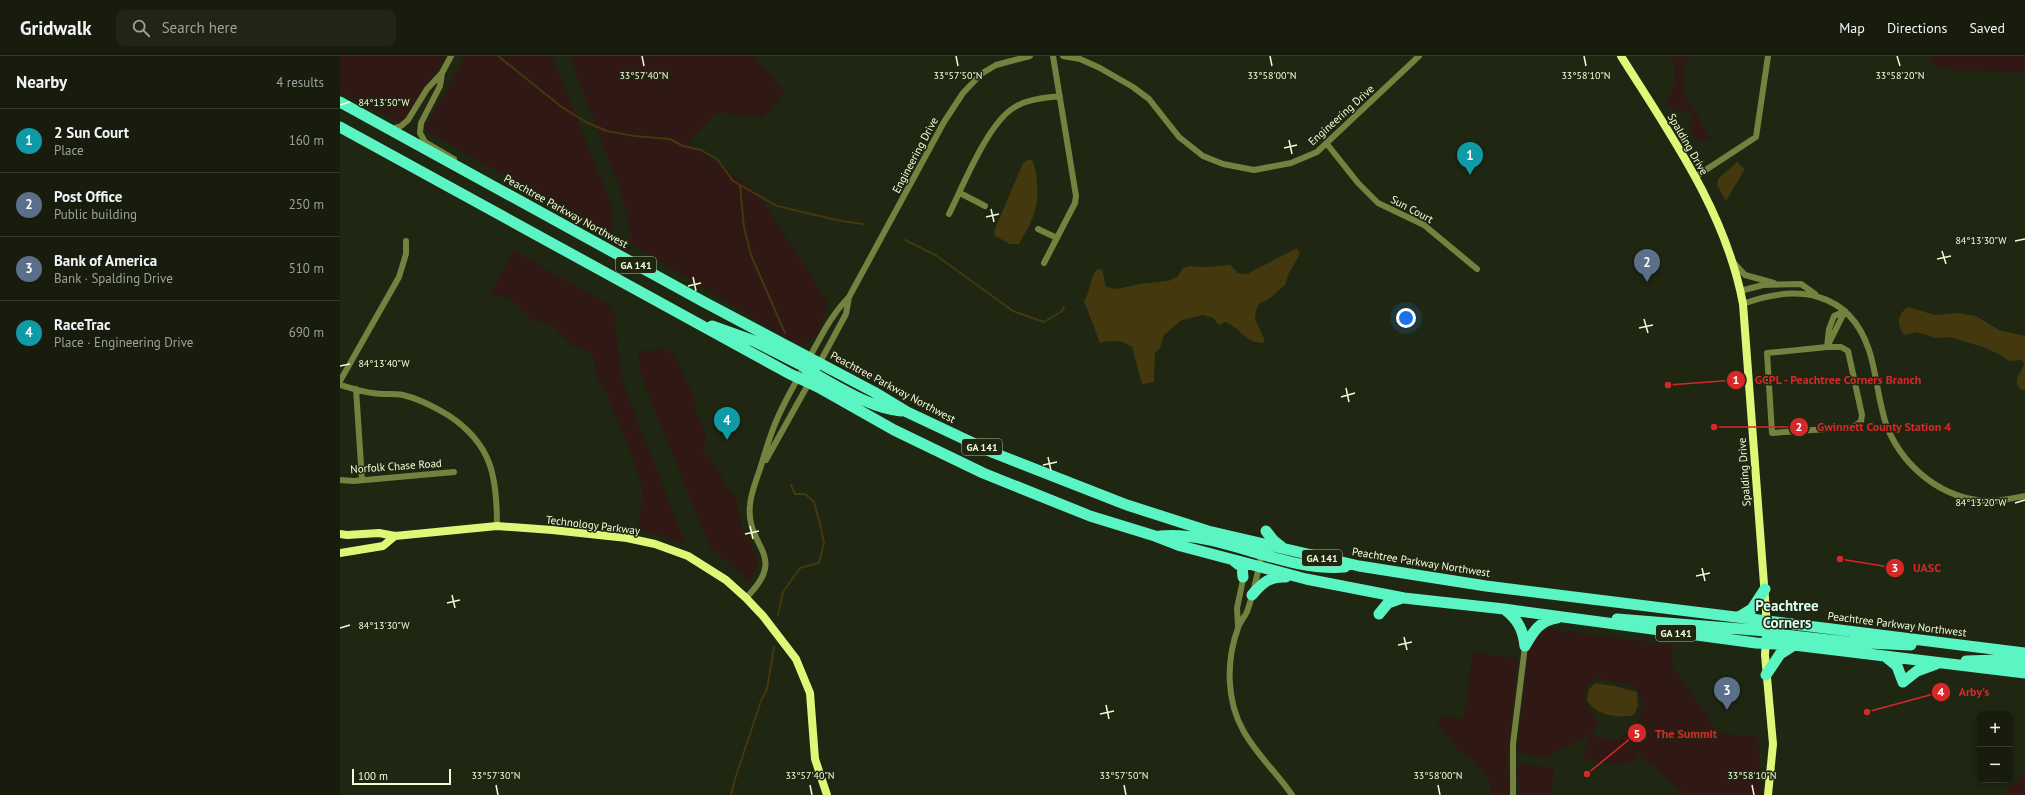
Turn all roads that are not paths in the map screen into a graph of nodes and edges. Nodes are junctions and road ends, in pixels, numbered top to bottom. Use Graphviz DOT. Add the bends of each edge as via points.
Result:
graph roads {
  1 [pos="451,56"];
  2 [pos="1030,56"];
  3 [pos="1053,56"];
  4 [pos="1063,56"];
  5 [pos="1419,56"];
  6 [pos="1621,56"];
  7 [pos="1768,56"];
  8 [pos="442,73"];
  9 [pos="1060,96"];
  10 [pos="340,102"];
  11 [pos="342,129"];
  12 [pos="389,130"];
  13 [pos="1327,144"];
  14 [pos="468,170"];
  15 [pos="1695,177"];
  16 [pos="960,193"];
  17 [pos="985,206"];
  18 [pos="949,214"];
  19 [pos="1038,229"];
  20 [pos="1057,238"];
  21 [pos="406,241"];
  22 [pos="1733,262"];
  23 [pos="1044,263"];
  24 [pos="1477,269"];
  25 [pos="1777,284"];
  26 [pos="1740,291"];
  27 [pos="1816,295"];
  28 [pos="849,297"];
  29 [pos="1743,304"];
  30 [pos="1845,311"];
  31 [pos="1827,347"];
  32 [pos="809,370"];
  33 [pos="340,381"];
  34 [pos="340,385"];
  35 [pos="356,389"];
  36 [pos="760,470"];
  37 [pos="454,472"];
  38 [pos="340,480"];
  39 [pos="362,480"];
  40 [pos="2025,496"];
  41 [pos="496,526"];
  42 [pos="1266,531"];
  43 [pos="340,534"];
  44 [pos="395,536"];
  45 [pos="1155,536"];
  46 [pos="1257,548"];
  47 [pos="1285,550"];
  48 [pos="340,554"];
  49 [pos="1231,560"];
  50 [pos="1247,563"];
  51 [pos="1258,566"];
  52 [pos="1359,566"];
  53 [pos="1244,577"];
  54 [pos="1306,579"];
  55 [pos="1765,589"];
  56 [pos="1363,591"];
  57 [pos="1252,596"];
  58 [pos="746,598"];
  59 [pos="1404,598"];
  60 [pos="1504,609"];
  61 [pos="1560,617"];
  62 [pos="1739,617"];
  63 [pos="1238,626"];
  64 [pos="1766,632"];
  65 [pos="1794,645"];
  66 [pos="1525,646"];
  67 [pos="2025,653"];
  68 [pos="1886,656"];
  69 [pos="1943,663"];
  70 [pos="2025,663"];
  71 [pos="2025,673"];
  72 [pos="1766,675"];
  73 [pos="827,795"];
  74 [pos="1292,795"];
  75 [pos="1513,795"];
  76 [pos="1768,795"];
  1 -- 8 [label="street"];
  2 -- 28 [label="street, Engineering Drive" via="996,65 981,74 963,93 944,122"];
  3 -- 9 [label="street"];
  4 -- 13 [label="street, Engineering Drive" via="1080,59 1133,87 1149,99 1179,137 1203,156 1223,164 1254,170 1272,168 1304,158"];
  5 -- 13 [label="street, Engineering Drive"];
  6 -- 15 [label="main road, Spalding Drive"];
  7 -- 15 [label="street" via="1756,137"];
  8 -- 12 [label="street" via="427,89 408,120 401,126"];
  8 -- 14 [label="street" via="440,86 421,123 420,133 425,142"];
  9 -- 16 [label="street" via="1014,107 998,123 980,150"];
  9 -- 20 [label="street" via="1076,196"];
  10 -- 12 [label="highway, Peachtree Parkway Northwest / GA 141"];
  11 -- 32 [label="highway, Peachtree Parkway Northwest / GA 141" via="701,324"];
  12 -- 14 [label="highway, Peachtree Parkway Northwest / GA 141"];
  13 -- 24 [label="street, Sun Court" via="1358,183 1378,203 1424,225"];
  14 -- 32 [label="highway, Peachtree Parkway Northwest / GA 141" via="663,279"];
  15 -- 22 [label="main road, Spalding Drive" via="1721,230"];
  16 -- 17 [label="street"];
  16 -- 18 [label="street"];
  19 -- 20 [label="street"];
  20 -- 23 [label="street"];
  21 -- 33 [label="street" via="406,254 399,277"];
  22 -- 25 [label="street" via="1744,275"];
  22 -- 26 [label="main road, Spalding Drive"];
  25 -- 26 [label="street"];
  25 -- 27 [label="street" via="1801,284"];
  26 -- 29 [label="main road, Spalding Drive"];
  27 -- 29 [label="street" via="1804,293 1769,296"];
  27 -- 30 [label="street" via="1826,298"];
  28 -- 32 [label="street, Engineering Drive" via="838,307"];
  28 -- 32 [label="street, Engineering Drive" via="846,314"];
  29 -- 55 [label="main road, Spalding Drive"];
  30 -- 31 [label="street"];
  30 -- 40 [label="street" via="1856,322 1870,351 1887,426 1902,455 1917,471 1947,491 1974,500 2003,500"];
  31 -- 31 [label="street" via="1841,347 1848,351 1862,415 1861,421 1854,427 1772,433 1767,353"];
  32 -- 36 [label="street, Engineering Drive"];
  32 -- 36 [label="street, Engineering Drive" via="773,429"];
  32 -- 45 [label="highway, Peachtree Parkway Northwest / GA 141" via="894,430 982,472 1090,516"];
  32 -- 46 [label="highway, Peachtree Parkway Northwest / GA 141" via="994,453 1127,505"];
  34 -- 35 [label="street"];
  35 -- 39 [label="street"];
  35 -- 41 [label="street" via="402,395 426,402 462,424 475,437 487,456 494,481"];
  36 -- 58 [label="street, Engineering Drive" via="752,492 750,513 751,525 765,554 765,575"];
  37 -- 39 [label="street, Norfolk Chase Road"];
  38 -- 39 [label="street, Norfolk Chase Road"];
  41 -- 44 [label="main road, Technology Parkway"];
  41 -- 58 [label="main road, Technology Parkway" via="608,535 654,544 688,556 726,580"];
  42 -- 47 [label="highway"];
  43 -- 44 [label="main road, Technology Parkway" via="379,533"];
  44 -- 48 [label="main road, Technology Parkway" via="383,546"];
  45 -- 46 [label="highway" via="1189,536"];
  45 -- 49 [label="highway, Peachtree Parkway Northwest / GA 141"];
  46 -- 47 [label="highway, Peachtree Parkway Northwest / GA 141"];
  46 -- 50 [label="street"];
  46 -- 51 [label="street"];
  46 -- 52 [label="highway" via="1322,568"];
  47 -- 52 [label="highway, Peachtree Parkway Northwest / GA 141"];
  49 -- 50 [label="highway, Peachtree Parkway Northwest / GA 141"];
  49 -- 53 [label="highway" via="1242,567"];
  50 -- 51 [label="highway, Peachtree Parkway Northwest / GA 141"];
  50 -- 53 [label="street"];
  51 -- 54 [label="highway, Peachtree Parkway Northwest / GA 141"];
  51 -- 57 [label="street"];
  52 -- 62 [label="highway, Peachtree Parkway Northwest / GA 141" via="1486,586"];
  53 -- 63 [label="street" via="1237,608"];
  54 -- 56 [label="highway, Peachtree Parkway Northwest / GA 141"];
  54 -- 57 [label="highway" via="1271,578"];
  55 -- 62 [label="highway" via="1752,609"];
  55 -- 64 [label="main road, Spalding Drive"];
  56 -- 59 [label="highway, Peachtree Parkway Northwest / GA 141"];
  56 -- 59 [label="highway" via="1374,601 1379,614 1388,603"];
  57 -- 63 [label="street" via="1245,618"];
  58 -- 73 [label="main road, Technology Parkway" via="788,648 804,676 810,693 815,759"];
  59 -- 60 [label="highway, Peachtree Parkway Northwest / GA 141"];
  60 -- 61 [label="highway, Peachtree Parkway Northwest / GA 141"];
  60 -- 66 [label="highway" via="1520,626"];
  61 -- 64 [label="highway, Peachtree Parkway Northwest / GA 141" via="1587,621"];
  61 -- 66 [label="highway" via="1541,624"];
  62 -- 64 [label="highway, Peachtree Parkway Northwest / GA 141"];
  63 -- 74 [label="street" via="1229,673 1235,710 1250,742"];
  64 -- 65 [label="highway, Peachtree Parkway Northwest / GA 141"];
  64 -- 67 [label="highway, Peachtree Parkway Northwest / GA 141" via="1931,641"];
  64 -- 72 [label="main road, Spalding Drive"];
  65 -- 68 [label="highway, Peachtree Parkway Northwest / GA 141"];
  65 -- 72 [label="highway" via="1780,654"];
  66 -- 75 [label="street" via="1513,744"];
  68 -- 69 [label="highway, Peachtree Parkway Northwest / GA 141"];
  68 -- 69 [label="highway" via="1897,666 1904,682 1917,671"];
  69 -- 70 [label="highway" via="1990,660"];
  69 -- 71 [label="highway, Peachtree Parkway Northwest / GA 141"];
  72 -- 76 [label="main road, Spalding Drive" via="1773,744"];
}
